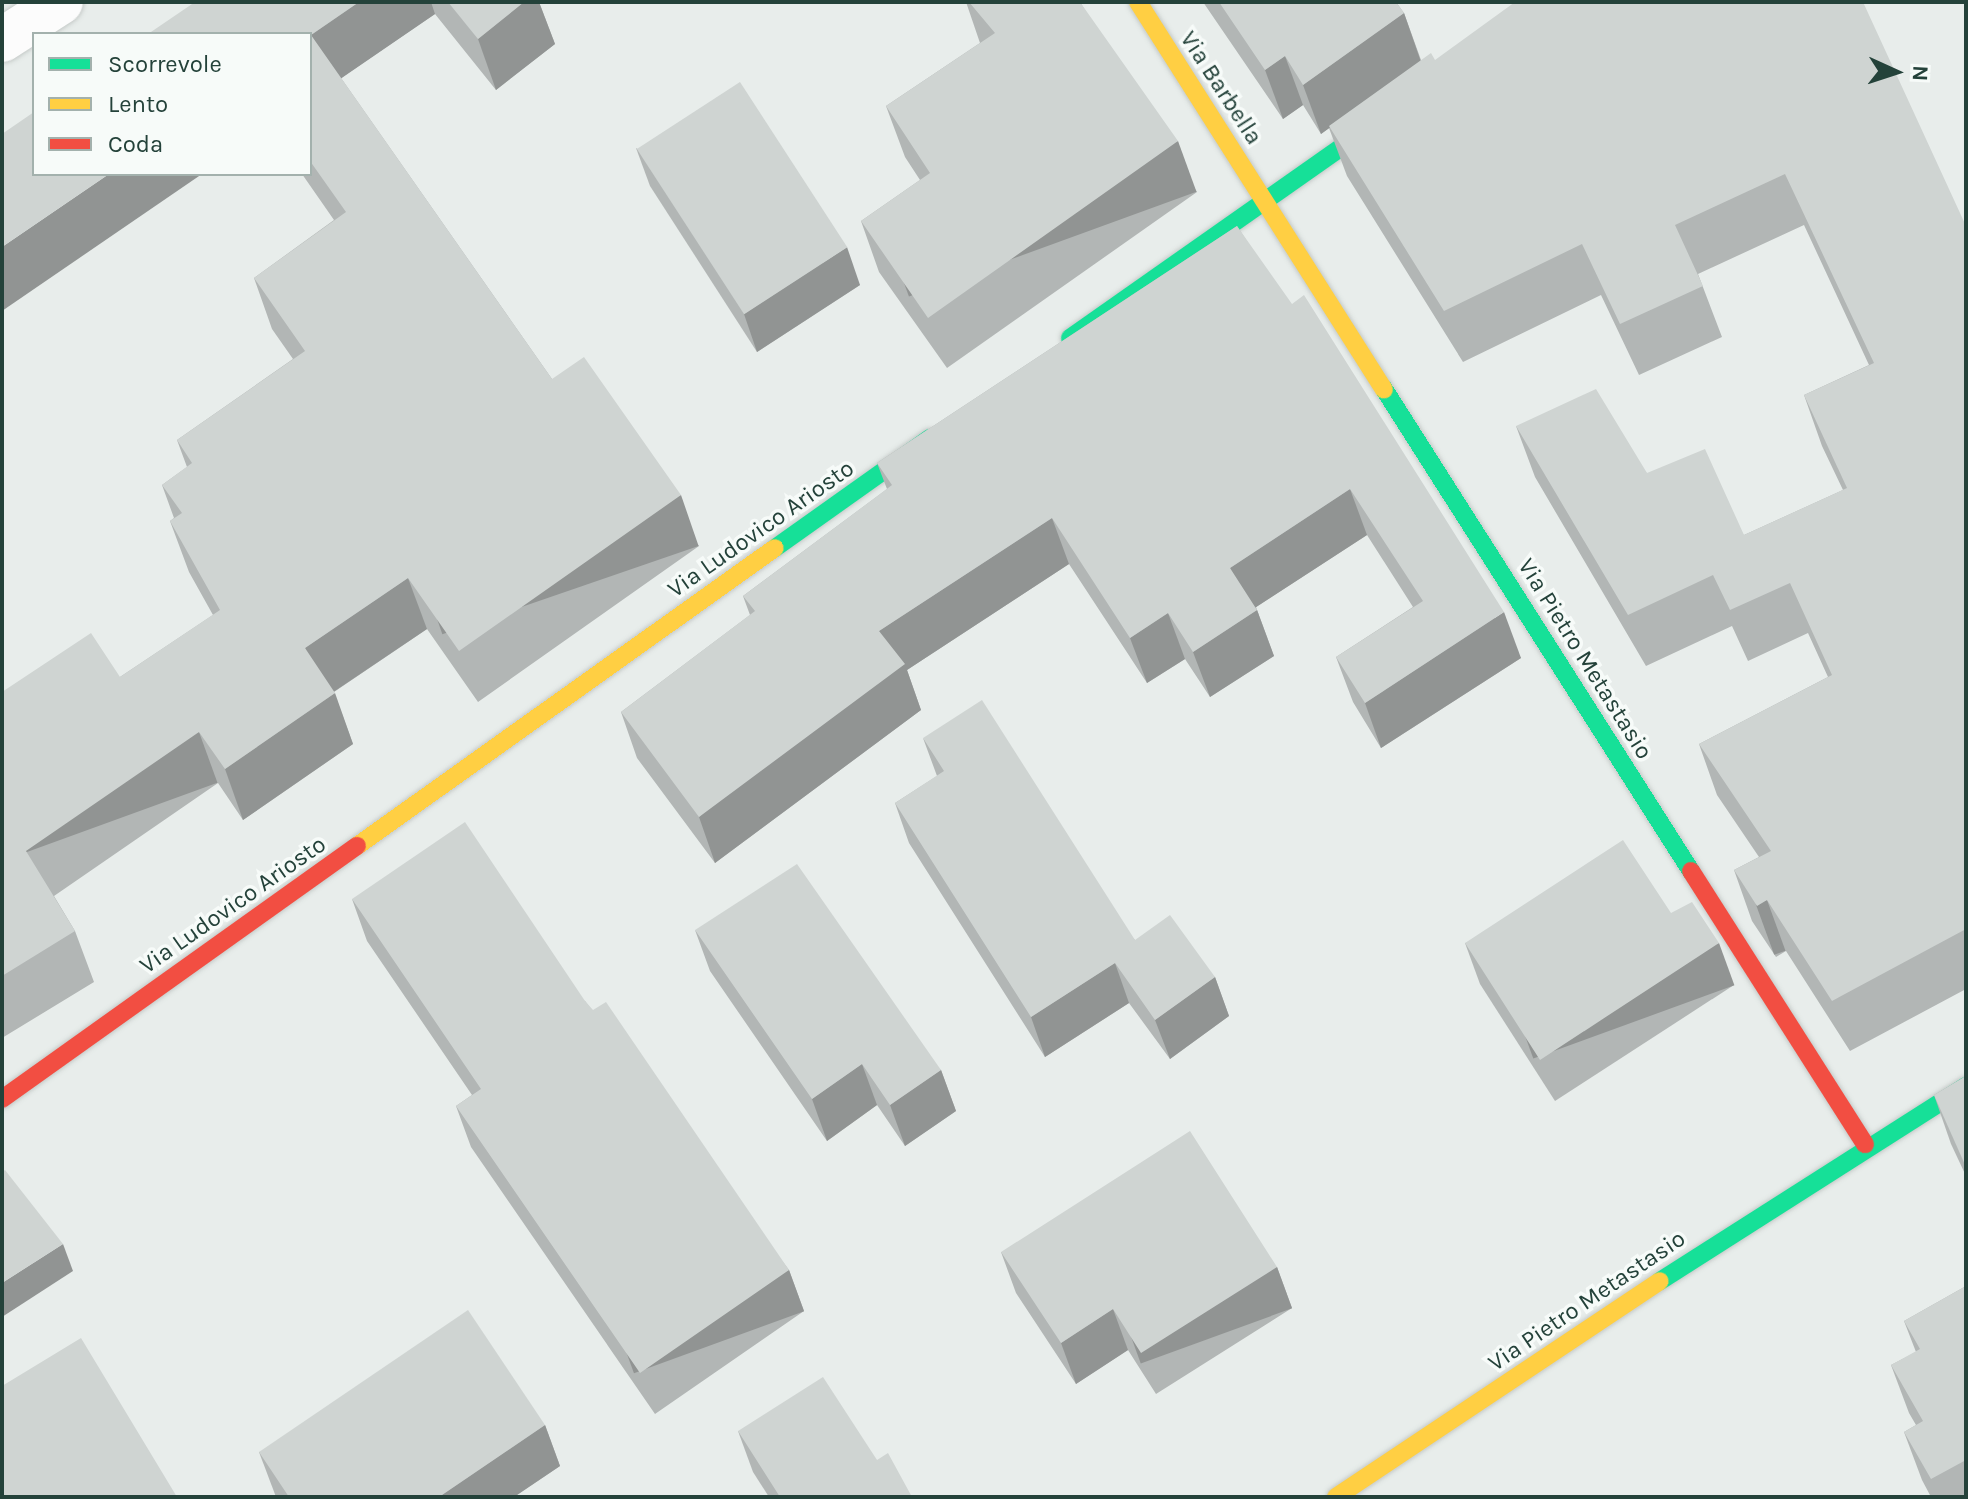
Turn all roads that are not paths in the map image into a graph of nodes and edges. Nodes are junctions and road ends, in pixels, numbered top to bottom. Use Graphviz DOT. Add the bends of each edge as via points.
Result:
graph roads {
  1 [pos="61,2"];
  2 [pos="1138,2"];
  3 [pos="2,40"];
  4 [pos="1407,101"];
  5 [pos="1264,200"];
  6 [pos="1056,348"];
  7 [pos="952,422"];
  8 [pos="1966,1086"];
  9 [pos="2,1099"];
  10 [pos="1865,1144"];
  11 [pos="1336,1497"];
  1 -- 3 [label="street"];
  2 -- 5 [label="street, Via Barbella"];
  4 -- 5 [label="street"];
  5 -- 6 [label="street"];
  5 -- 10 [label="street, Via Pietro Metastasio"];
  7 -- 9 [label="street, Via Ludovico Ariosto"];
  8 -- 10 [label="street, Via Pietro Metastasio"];
  10 -- 11 [label="street, Via Pietro Metastasio"];
}
